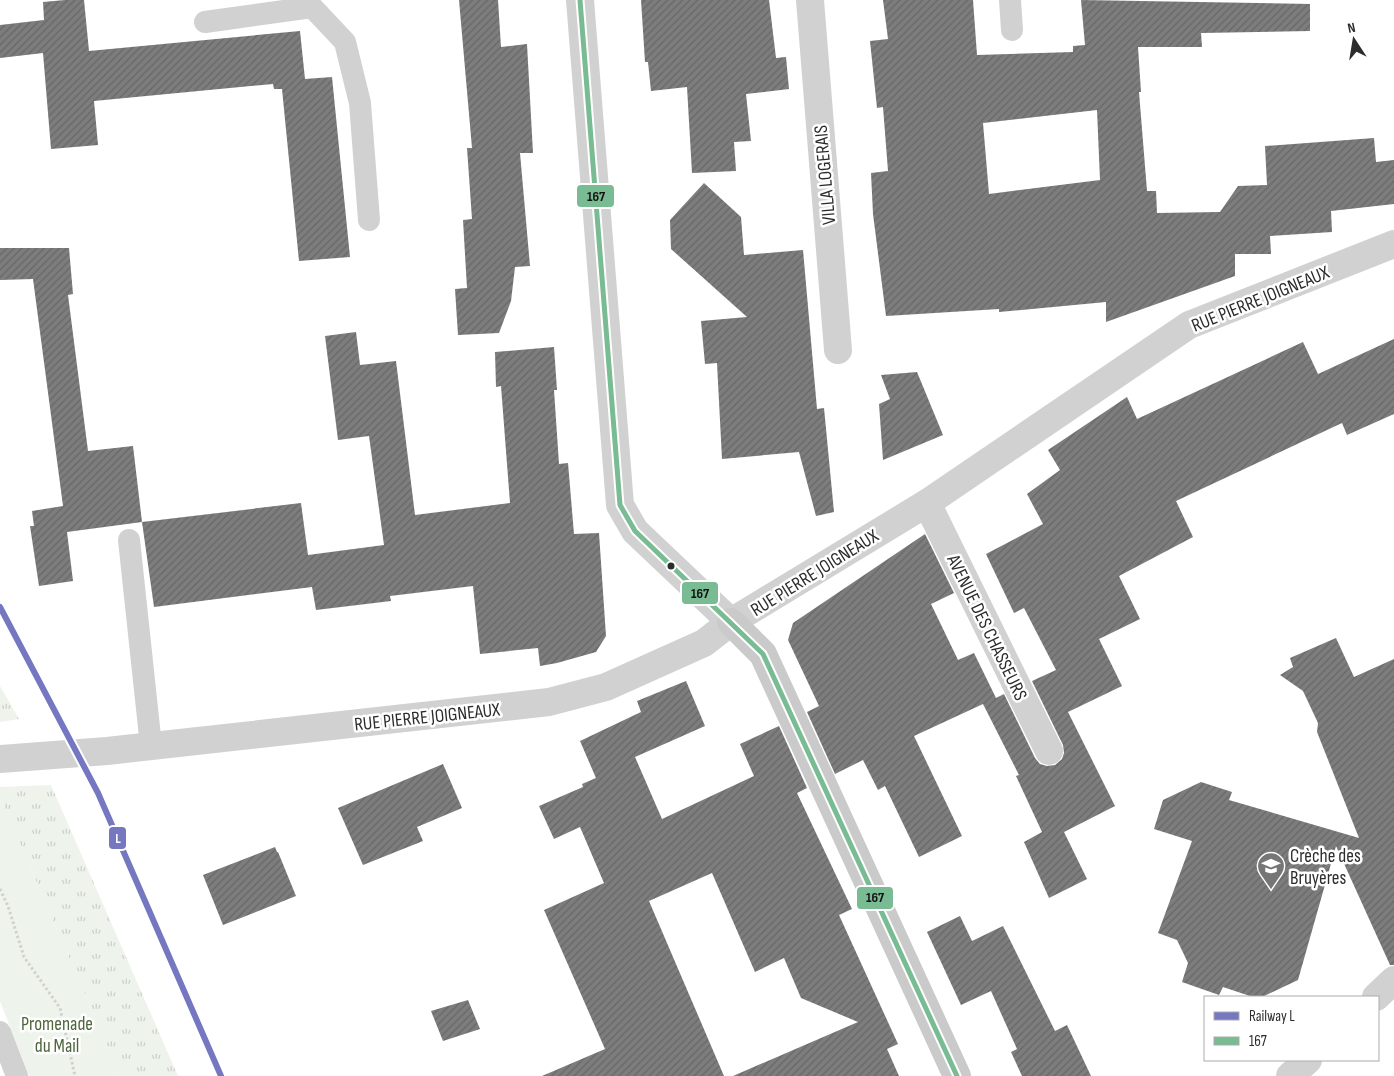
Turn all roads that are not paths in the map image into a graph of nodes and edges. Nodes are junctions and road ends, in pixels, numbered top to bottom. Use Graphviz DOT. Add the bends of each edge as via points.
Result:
graph roads {
  1 [pos="580,0"];
  2 [pos="810,0"];
  3 [pos="1010,0"];
  4 [pos="312,4"];
  5 [pos="205,22"];
  6 [pos="1012,30"];
  7 [pos="369,220"];
  8 [pos="1394,244"];
  9 [pos="838,350"];
  10 [pos="927,502"];
  11 [pos="129,540"];
  12 [pos="731,622"];
  13 [pos="152,746"];
  14 [pos="1048,751"];
  15 [pos="0,759"];
  16 [pos="1394,980"];
  17 [pos="1377,996"];
  18 [pos="0,1032"];
  19 [pos="1307,1061"];
  20 [pos="18,1076"];
  21 [pos="956,1076"];
  22 [pos="1290,1076"];
  1 -- 12 [label="street" via="620,504 635,531"];
  2 -- 9 [label="street, VILLA LOGERAIS"];
  3 -- 6 [label="lane"];
  4 -- 5 [label="lane"];
  4 -- 7 [label="lane" via="345,42 360,103"];
  8 -- 10 [label="street, RUE PIERRE JOIGNEAUX" via="1189,324"];
  10 -- 12 [label="street, RUE PIERRE JOIGNEAUX"];
  10 -- 14 [label="street, AVENUE DES CHASSEURS"];
  11 -- 13 [label="lane"];
  12 -- 13 [label="street, RUE PIERRE JOIGNEAUX" via="704,643 606,687 550,702"];
  12 -- 21 [label="main road" via="763,654"];
  13 -- 15 [label="street, RUE PIERRE JOIGNEAUX"];
  16 -- 17 [label="street"];
  18 -- 20 [label="lane"];
  19 -- 22 [label="street"];
}
